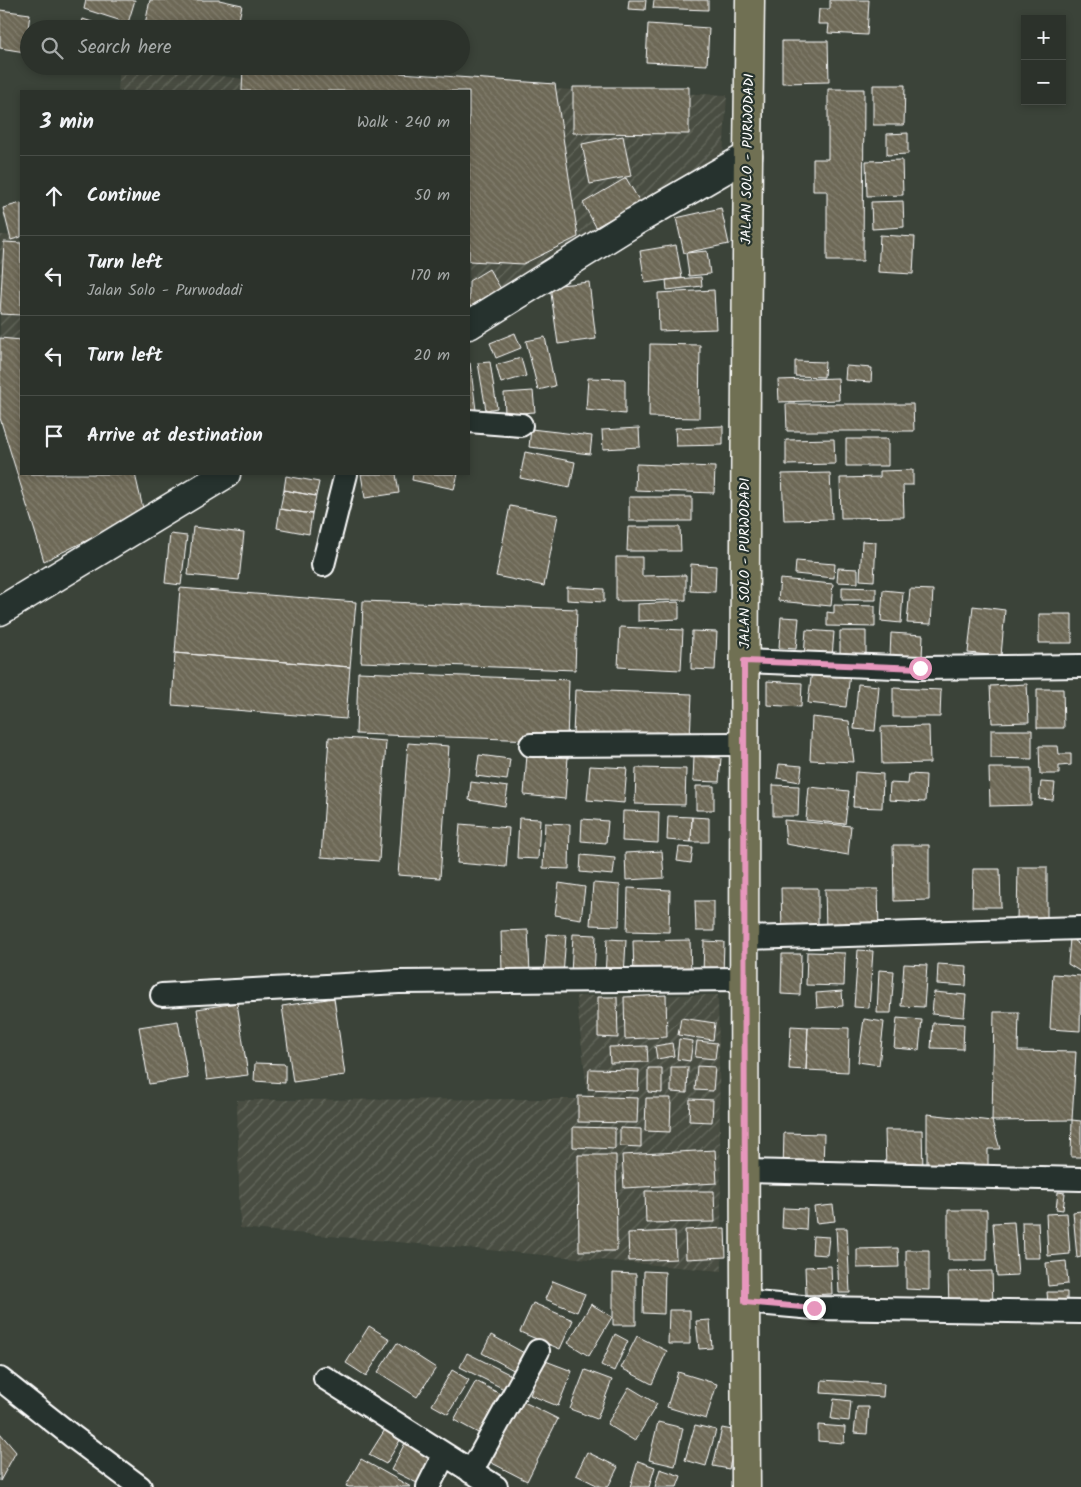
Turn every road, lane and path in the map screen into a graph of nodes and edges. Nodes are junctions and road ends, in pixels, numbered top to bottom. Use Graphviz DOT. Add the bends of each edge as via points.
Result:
graph roads {
  1 [pos="750,0"];
  2 [pos="748,156"];
  3 [pos="470,323"];
  4 [pos="470,421"];
  5 [pos="521,426"];
  6 [pos="224,475"];
  7 [pos="346,475"];
  8 [pos="323,565"];
  9 [pos="0,612"];
  10 [pos="744,661"];
  11 [pos="1081,666"];
  12 [pos="744,744"];
  13 [pos="531,745"];
  14 [pos="1081,928"];
  15 [pos="744,938"];
  16 [pos="745,979"];
  17 [pos="162,995"];
  18 [pos="744,1171"];
  19 [pos="1081,1179"];
  20 [pos="745,1302"];
  21 [pos="1081,1312"];
  22 [pos="538,1351"];
  23 [pos="325,1378"];
  24 [pos="0,1379"];
  25 [pos="444,1454"];
  26 [pos="471,1472"];
  27 [pos="140,1487"];
  28 [pos="428,1487"];
  29 [pos="496,1487"];
  30 [pos="746,1487"];
  1 -- 2 [label="main road, JALAN SOLO - PURWODADI"];
  2 -- 3 [label="street"];
  2 -- 10 [label="main road, JALAN SOLO - PURWODADI"];
  4 -- 5 [label="street"];
  6 -- 9 [label="street"];
  7 -- 8 [label="street"];
  10 -- 11 [label="street" via="920,668"];
  10 -- 12 [label="main road, JALAN SOLO - PURWODADI"];
  12 -- 13 [label="street"];
  12 -- 15 [label="main road, JALAN SOLO - PURWODADI"];
  14 -- 15 [label="street"];
  15 -- 16 [label="main road, JALAN SOLO - PURWODADI"];
  16 -- 17 [label="street" via="399,982"];
  16 -- 18 [label="main road, JALAN SOLO - PURWODADI"];
  18 -- 19 [label="street"];
  18 -- 20 [label="main road, JALAN SOLO - PURWODADI"];
  20 -- 21 [label="street" via="814,1308"];
  20 -- 30 [label="main road, JALAN SOLO - PURWODADI"];
  22 -- 26 [label="street"];
  23 -- 25 [label="street"];
  24 -- 27 [label="street"];
  25 -- 26 [label="street"];
  25 -- 28 [label="street"];
  26 -- 29 [label="street"];
}
